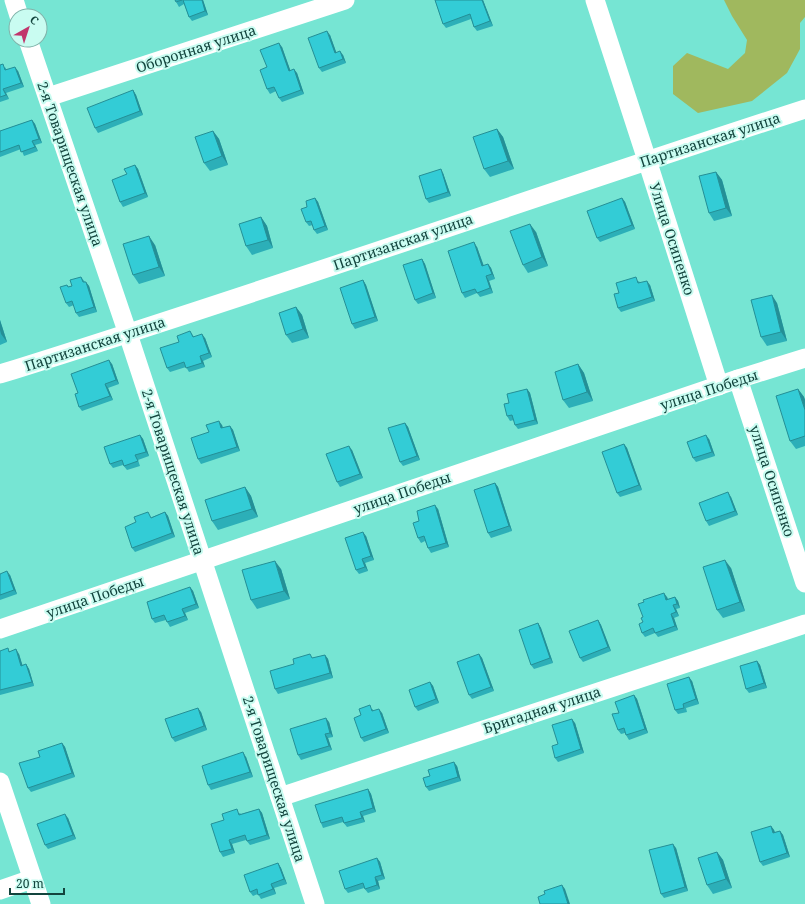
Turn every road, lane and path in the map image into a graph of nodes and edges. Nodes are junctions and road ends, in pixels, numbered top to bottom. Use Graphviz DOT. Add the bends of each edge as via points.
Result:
graph roads {
  1 [pos="345,0"];
  2 [pos="595,0"];
  3 [pos="31,48"];
  4 [pos="48,97"];
  5 [pos="805,109"];
  6 [pos="647,160"];
  7 [pos="128,334"];
  8 [pos="805,358"];
  9 [pos="0,374"];
  10 [pos="738,379"];
  11 [pos="719,386"];
  12 [pos="202,561"];
  13 [pos="805,583"];
  14 [pos="805,624"];
  15 [pos="0,629"];
  16 [pos="0,782"];
  17 [pos="280,797"];
  18 [pos="32,879"];
  19 [pos="0,890"];
  20 [pos="41,904"];
  21 [pos="315,904"];
  1 -- 4 [label="street, Оборонная улица"];
  2 -- 6 [label="street, Улица Осипенко"];
  3 -- 4 [label="street, 2-я Товарищеская улица"];
  4 -- 7 [label="street, 2-я Товарищеская улица"];
  5 -- 6 [label="street, Партизанская улица"];
  6 -- 7 [label="street, Партизанская улица"];
  6 -- 11 [label="street, Улица Осипенко"];
  7 -- 9 [label="street, Партизанская улица"];
  7 -- 12 [label="street, 2-я Товарищеская улица"];
  8 -- 10 [label="street, улица Победы"];
  10 -- 11 [label="street, улица Победы"];
  10 -- 13 [label="street, улица Осипенко"];
  11 -- 12 [label="street, улица Победы"];
  12 -- 15 [label="street, улица Победы"];
  12 -- 17 [label="street, 2-я Товарищеская улица"];
  14 -- 17 [label="street, Бригадная улица"];
  16 -- 18 [label="street"];
  17 -- 21 [label="street, 2-я Товарищеская улица"];
  18 -- 19 [label="street"];
  18 -- 20 [label="street"];
}
